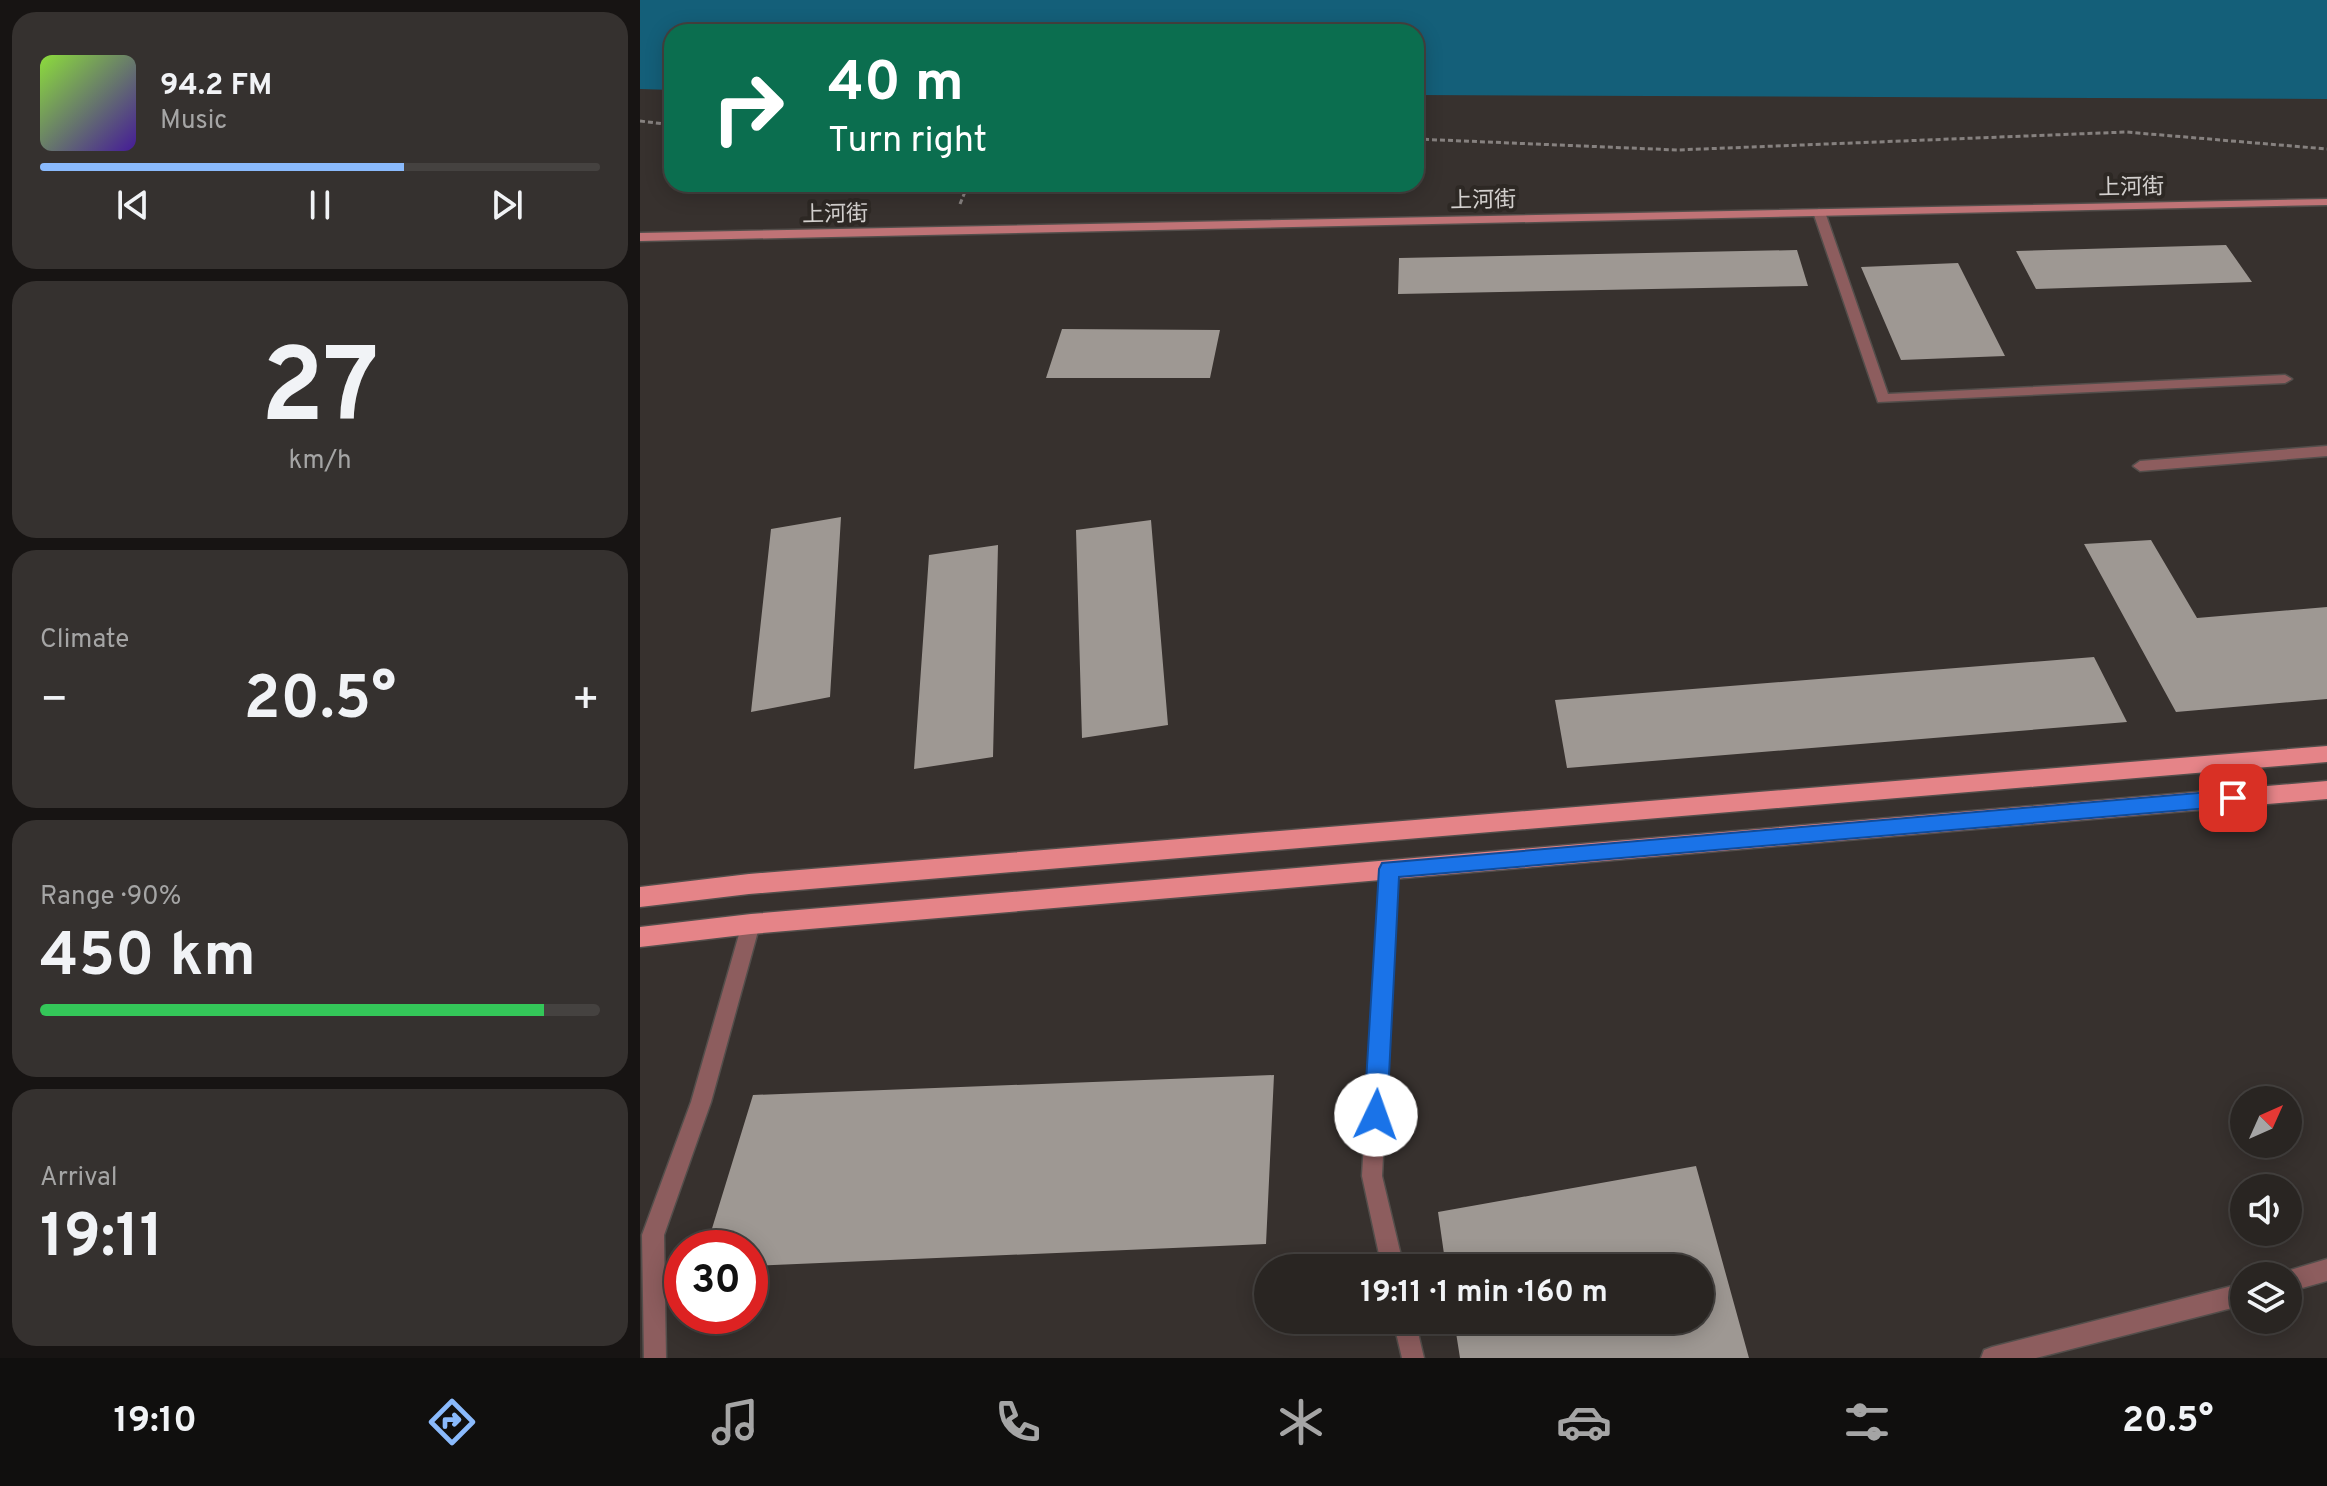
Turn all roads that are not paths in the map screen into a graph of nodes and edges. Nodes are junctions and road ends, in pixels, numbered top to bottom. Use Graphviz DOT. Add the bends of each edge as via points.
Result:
graph roads {
  1 [pos="2327,202"];
  2 [pos="1819,212"];
  3 [pos="640,237"];
  4 [pos="2285,379"];
  5 [pos="2327,451"];
  6 [pos="2140,466"];
  7 [pos="2327,754"];
  8 [pos="2327,790"];
  9 [pos="1389,869"];
  10 [pos="640,897"];
  11 [pos="751,924"];
  12 [pos="640,937"];
  13 [pos="1390,1254"];
  14 [pos="2327,1270"];
  15 [pos="2302,1277"];
  16 [pos="2230,1298"];
  17 [pos="1407,1334"];
  18 [pos="655,1358"];
  19 [pos="1413,1358"];
  20 [pos="1992,1358"];
  1 -- 2 [label="street, 上河街"];
  2 -- 3 [label="street, 上河街"];
  2 -- 4 [label="street" via="1883,399"];
  5 -- 6 [label="street"];
  7 -- 10 [label="main road"];
  8 -- 9 [label="main road"];
  9 -- 11 [label="main road"];
  9 -- 13 [label="street" via="1372,1176"];
  11 -- 12 [label="main road"];
  11 -- 18 [label="street" via="701,1102 653,1235"];
  14 -- 15 [label="street"];
  16 -- 20 [label="street"];
  17 -- 19 [label="street"];
}
